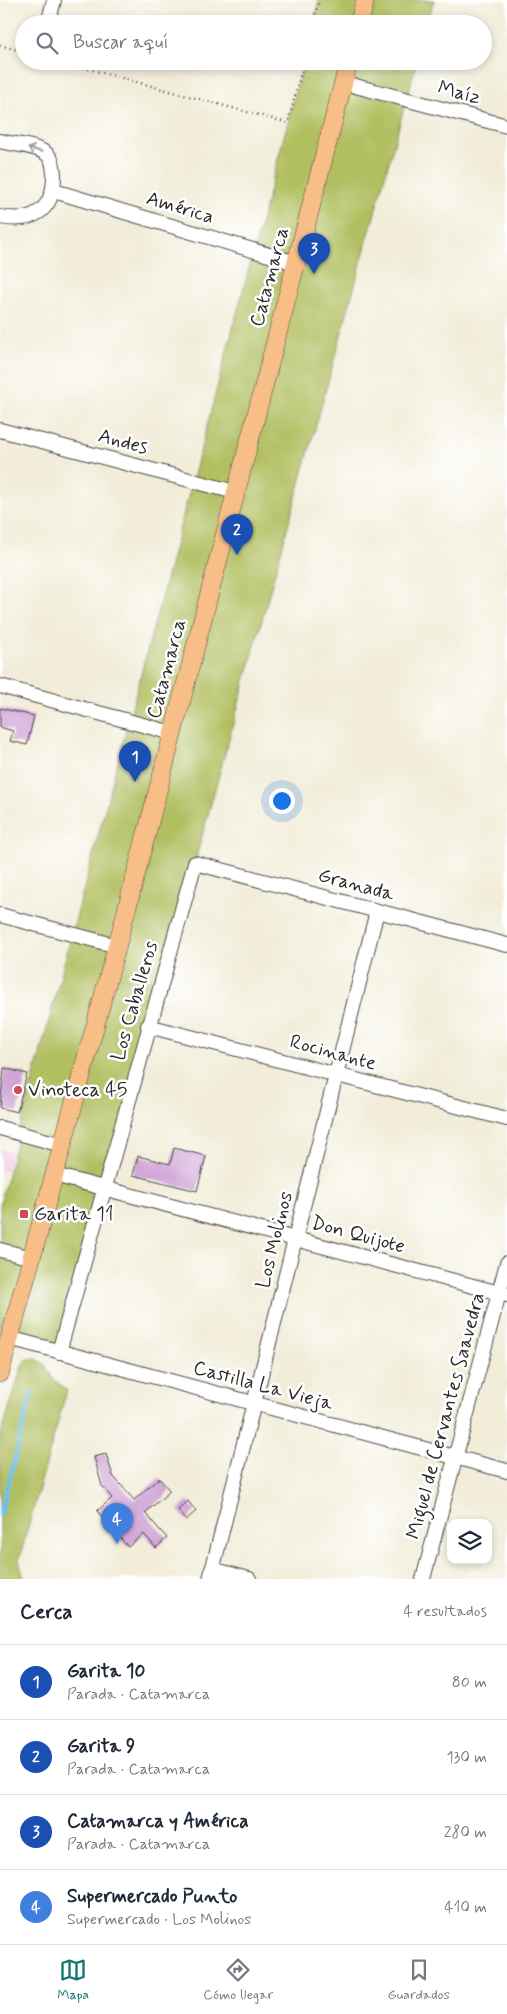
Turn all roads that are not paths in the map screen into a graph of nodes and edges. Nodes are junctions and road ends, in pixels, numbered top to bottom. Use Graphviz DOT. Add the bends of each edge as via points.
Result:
graph roads {
  1 [pos="54,0"];
  2 [pos="365,0"];
  3 [pos="50,15"];
  4 [pos="361,15"];
  5 [pos="347,70"];
  6 [pos="344,83"];
  7 [pos="507,126"];
  8 [pos="0,141"];
  9 [pos="54,191"];
  10 [pos="0,217"];
  11 [pos="296,263"];
  12 [pos="0,430"];
  13 [pos="235,492"];
  14 [pos="0,686"];
  15 [pos="172,733"];
  16 [pos="196,863"];
  17 [pos="377,911"];
  18 [pos="0,915"];
  19 [pos="507,945"];
  20 [pos="117,946"];
  21 [pos="148,1026"];
  22 [pos="337,1075"];
  23 [pos="507,1119"];
  24 [pos="0,1128"];
  25 [pos="62,1145"];
  26 [pos="54,1175"];
  27 [pos="104,1188"];
  28 [pos="296,1239"];
  29 [pos="0,1250"];
  30 [pos="32,1258"];
  31 [pos="507,1263"];
  32 [pos="503,1294"];
  33 [pos="9,1338"];
  34 [pos="59,1352"];
  35 [pos="0,1373"];
  36 [pos="253,1404"];
  37 [pos="455,1457"];
  38 [pos="507,1471"];
  39 [pos="211,1574"];
  40 [pos="250,1579"];
  41 [pos="423,1579"];
  1 -- 3 [label="street"];
  2 -- 4 [label="main road"];
  5 -- 6 [label="main road, Catamarca"];
  6 -- 7 [label="street, Maíz"];
  6 -- 11 [label="main road, Catamarca"];
  9 -- 8 [label="street, one-way" via="54,170 49,156 38,149"];
  9 -- 10 [label="street" via="43,210 34,216 18,219"];
  9 -- 11 [label="street, América"];
  11 -- 13 [label="main road, Catamarca"];
  12 -- 13 [label="street, Andes"];
  13 -- 15 [label="main road, Catamarca"];
  14 -- 15 [label="street"];
  15 -- 20 [label="main road, Catamarca"];
  16 -- 17 [label="street, Granada"];
  16 -- 21 [label="street, Los Caballeros"];
  17 -- 19 [label="street, Granada"];
  17 -- 22 [label="street, Los Molinos"];
  18 -- 20 [label="street"];
  20 -- 25 [label="main road, Catamarca"];
  21 -- 22 [label="street, Rocinante"];
  21 -- 27 [label="street, Los Caballeros"];
  22 -- 23 [label="street, Rocinante"];
  22 -- 28 [label="street, Los Molinos"];
  24 -- 25 [label="street"];
  25 -- 26 [label="main road, Catamarca"];
  26 -- 27 [label="street, Don Quijote"];
  26 -- 30 [label="main road, Catamarca"];
  27 -- 28 [label="street, Don Quijote"];
  27 -- 34 [label="street, Los Caballeros"];
  28 -- 32 [label="street, Don Quijote"];
  28 -- 36 [label="street, Los Molinos"];
  29 -- 30 [label="street"];
  30 -- 33 [label="main road, Catamarca"];
  31 -- 32 [label="street, Miguel de Cervantes Saavedra"];
  32 -- 37 [label="street, Miguel de Cervantes Saavedra"];
  33 -- 34 [label="street, Castilla La Vieja"];
  33 -- 35 [label="main road, Catamarca"];
  34 -- 36 [label="street, Castilla La Vieja"];
  36 -- 37 [label="street, Castilla La Vieja"];
  36 -- 39 [label="street, Los Molinos"];
  37 -- 38 [label="street, Castilla La Vieja"];
  37 -- 41 [label="street, Miguel de Cervantes Saavedra"];
  39 -- 40 [label="street"];
}
